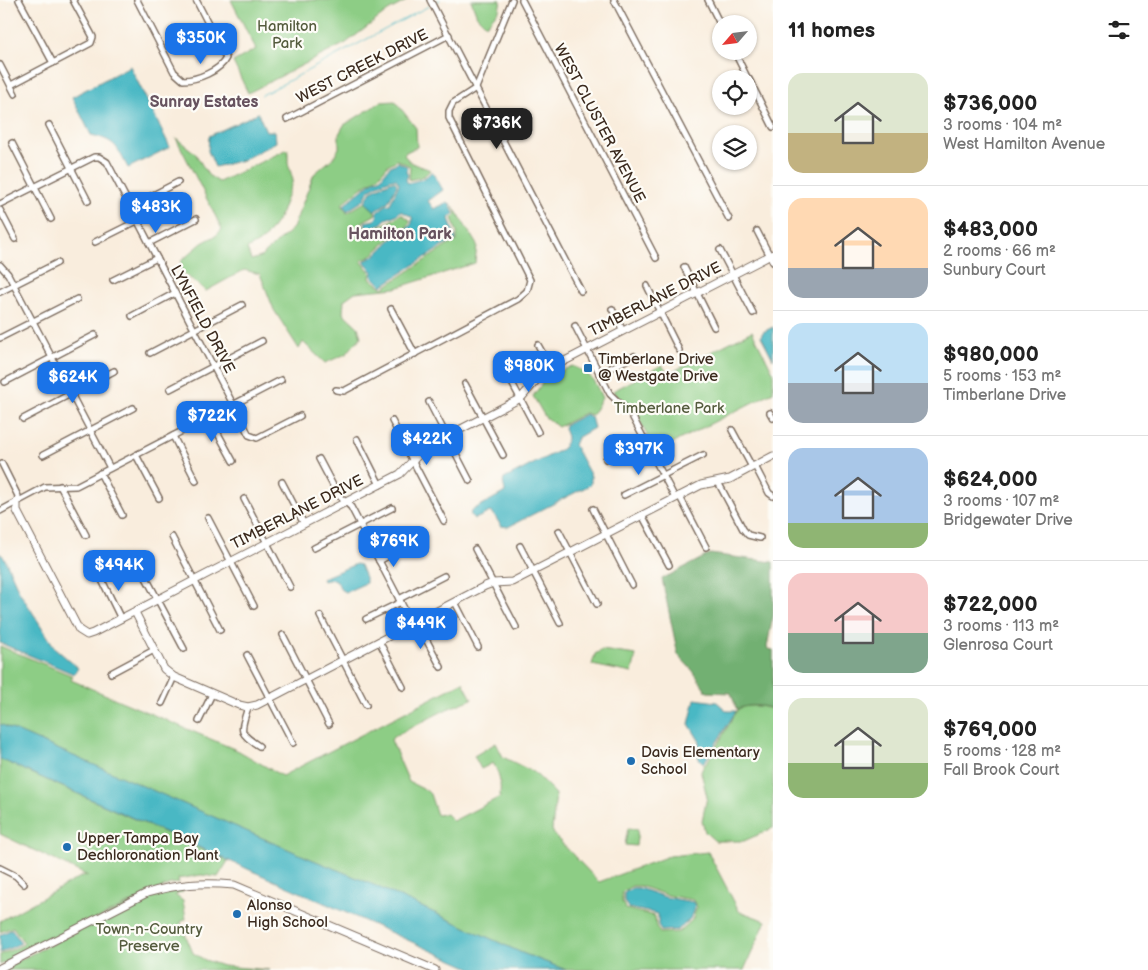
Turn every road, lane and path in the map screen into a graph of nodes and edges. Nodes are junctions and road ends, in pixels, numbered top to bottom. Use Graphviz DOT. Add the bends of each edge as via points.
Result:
graph roads {
  1 [pos="20,0"];
  2 [pos="73,0"];
  3 [pos="136,0"];
  4 [pos="196,0"];
  5 [pos="430,0"];
  6 [pos="512,0"];
  7 [pos="522,0"];
  8 [pos="614,0"];
  9 [pos="708,0"];
  10 [pos="716,15"];
  11 [pos="448,36"];
  12 [pos="53,63"];
  13 [pos="0,65"];
  14 [pos="11,85"];
  15 [pos="476,88"];
  16 [pos="15,94"];
  17 [pos="757,95"];
  18 [pos="287,119"];
  19 [pos="49,125"];
  20 [pos="773,127"];
  21 [pos="12,143"];
  22 [pos="71,168"];
  23 [pos="178,182"];
  24 [pos="34,187"];
  25 [pos="88,202"];
  26 [pos="0,204"];
  27 [pos="130,207"];
  28 [pos="0,210"];
  29 [pos="51,219"];
  30 [pos="196,219"];
  31 [pos="729,219"];
  32 [pos="137,221"];
  33 [pos="757,231"];
  34 [pos="15,239"];
  35 [pos="95,242"];
  36 [pos="149,243"];
  37 [pos="720,250"];
  38 [pos="772,257"];
  39 [pos="157,258"];
  40 [pos="656,258"];
  41 [pos="57,263"];
  42 [pos="0,265"];
  43 [pos="684,268"];
  44 [pos="733,274"];
  45 [pos="113,280"];
  46 [pos="14,285"];
  47 [pos="647,286"];
  48 [pos="581,291"];
  49 [pos="0,292"];
  50 [pos="175,293"];
  51 [pos="696,293"];
  52 [pos="77,299"];
  53 [pos="242,305"];
  54 [pos="391,309"];
  55 [pos="612,310"];
  56 [pos="660,312"];
  57 [pos="753,313"];
  58 [pos="132,316"];
  59 [pos="33,321"];
  60 [pos="574,326"];
  61 [pos="714,327"];
  62 [pos="194,330"];
  63 [pos="623,331"];
  64 [pos="95,335"];
  65 [pos="0,338"];
  66 [pos="262,341"];
  67 [pos="538,345"];
  68 [pos="586,350"];
  69 [pos="679,350"];
  70 [pos="150,353"];
  71 [pos="416,354"];
  72 [pos="634,356"];
  73 [pos="52,358"];
  74 [pos="502,364"];
  75 [pos="214,366"];
  76 [pos="550,368"];
  77 [pos="114,371"];
  78 [pos="599,374"];
  79 [pos="281,380"];
  80 [pos="5,382"];
  81 [pos="466,384"];
  82 [pos="170,389"];
  83 [pos="336,390"];
  84 [pos="71,394"];
  85 [pos="520,398"];
  86 [pos="429,402"];
  87 [pos="234,404"];
  88 [pos="133,408"];
  89 [pos="210,416"];
  90 [pos="300,416"];
  91 [pos="484,417"];
  92 [pos="23,418"];
  93 [pos="392,421"];
  94 [pos="732,430"];
  95 [pos="90,431"];
  96 [pos="538,432"];
  97 [pos="447,435"];
  98 [pos="173,436"];
  99 [pos="644,438"];
  100 [pos="356,440"];
  101 [pos="43,455"];
  102 [pos="136,455"];
  103 [pos="503,455"];
  104 [pos="703,455"];
  105 [pos="773,456"];
  106 [pos="319,459"];
  107 [pos="606,459"];
  108 [pos="413,460"];
  109 [pos="232,461"];
  110 [pos="2,464"];
  111 [pos="753,467"];
  112 [pos="110,468"];
  113 [pos="100,473"];
  114 [pos="663,474"];
  115 [pos="196,481"];
  116 [pos="470,481"];
  117 [pos="282,482"];
  118 [pos="718,482"];
  119 [pos="380,484"];
  120 [pos="60,486"];
  121 [pos="624,496"];
  122 [pos="773,496"];
  123 [pos="677,497"];
  124 [pos="159,498"];
  125 [pos="244,499"];
  126 [pos="17,502"];
  127 [pos="345,503"];
  128 [pos="392,508"];
  129 [pos="593,509"];
  130 [pos="0,512"];
  131 [pos="642,514"];
  132 [pos="122,515"];
  133 [pos="208,518"];
  134 [pos="444,521"];
  135 [pos="304,524"];
  136 [pos="360,524"];
  137 [pos="559,531"];
  138 [pos="605,534"];
  139 [pos="86,535"];
  140 [pos="172,537"];
  141 [pos="760,538"];
  142 [pos="267,543"];
  143 [pos="410,544"];
  144 [pos="520,546"];
  145 [pos="706,547"];
  146 [pos="314,548"];
  147 [pos="475,549"];
  148 [pos="569,552"];
  149 [pos="134,555"];
  150 [pos="379,561"];
  151 [pos="232,562"];
  152 [pos="669,565"];
  153 [pos="534,571"];
  154 [pos="99,574"];
  155 [pos="444,576"];
  156 [pos="195,581"];
  157 [pos="493,583"];
  158 [pos="632,585"];
  159 [pos="290,587"];
  160 [pos="158,600"];
  161 [pos="400,600"];
  162 [pos="455,602"];
  163 [pos="597,604"];
  164 [pos="254,606"];
  165 [pos="135,612"];
  166 [pos="320,616"];
  167 [pos="121,619"];
  168 [pos="366,619"];
  169 [pos="560,622"];
  170 [pos="414,623"];
  171 [pos="516,628"];
  172 [pos="220,630"];
  173 [pos="283,635"];
  174 [pos="379,641"];
  175 [pos="478,647"];
  176 [pos="184,649"];
  177 [pos="154,650"];
  178 [pos="247,655"];
  179 [pos="342,660"];
  180 [pos="441,667"];
  181 [pos="111,673"];
  182 [pos="174,677"];
  183 [pos="306,680"];
  184 [pos="403,686"];
  185 [pos="212,694"];
  186 [pos="270,699"];
  187 [pos="162,703"];
  188 [pos="366,705"];
  189 [pos="248,707"];
  190 [pos="199,721"];
  191 [pos="329,724"];
  192 [pos="292,743"];
  193 [pos="260,746"];
  194 [pos="0,868"];
  195 [pos="24,884"];
  196 [pos="0,968"];
  197 [pos="435,970"];
  1 -- 12 [label="street"];
  2 -- 12 [label="street" via="92,37 91,44"];
  3 -- 4 [label="street" via="174,72 183,80 194,80 223,64 226,58"];
  5 -- 11 [label="street"];
  6 -- 15 [label="street"];
  7 -- 40 [label="street, WEST CLUSTER AVENUE"];
  8 -- 31 [label="street"];
  9 -- 10 [label="street"];
  11 -- 15 [label="street"];
  11 -- 18 [label="street, WEST CREEK DRIVE"];
  12 -- 14 [label="street"];
  13 -- 14 [label="street"];
  14 -- 16 [label="street"];
  15 -- 48 [label="street"];
  15 -- 71 [label="street" via="454,103 449,118 530,280 527,291 518,299"];
  17 -- 20 [label="street"];
  19 -- 22 [label="street"];
  21 -- 24 [label="street"];
  22 -- 24 [label="street, LYNFIELD DRIVE"];
  22 -- 25 [label="street"];
  22 -- 27 [label="street, LYNFIELD DRIVE" via="94,157 103,159"];
  23 -- 27 [label="street"];
  24 -- 26 [label="street, LYNFIELD DRIVE"];
  24 -- 29 [label="street"];
  27 -- 32 [label="street, LYNFIELD DRIVE"];
  28 -- 34 [label="street"];
  30 -- 36 [label="street"];
  32 -- 35 [label="street"];
  32 -- 36 [label="street, LYNFIELD DRIVE"];
  33 -- 38 [label="street"];
  36 -- 39 [label="street, LYNFIELD DRIVE"];
  37 -- 44 [label="street"];
  38 -- 44 [label="street, TIMBERLANE DRIVE"];
  39 -- 45 [label="street"];
  39 -- 50 [label="street, LYNFIELD DRIVE"];
  41 -- 46 [label="street"];
  42 -- 46 [label="street"];
  43 -- 51 [label="street"];
  44 -- 51 [label="street, TIMBERLANE DRIVE"];
  44 -- 57 [label="street"];
  46 -- 49 [label="street"];
  46 -- 59 [label="street"];
  47 -- 56 [label="street"];
  50 -- 58 [label="street"];
  50 -- 62 [label="street, LYNFIELD DRIVE"];
  51 -- 56 [label="street, TIMBERLANE DRIVE"];
  51 -- 61 [label="street"];
  52 -- 59 [label="street"];
  53 -- 62 [label="street"];
  54 -- 71 [label="street"];
  55 -- 63 [label="street"];
  56 -- 63 [label="street, TIMBERLANE DRIVE"];
  56 -- 69 [label="street"];
  59 -- 65 [label="street"];
  59 -- 73 [label="street"];
  60 -- 68 [label="street"];
  62 -- 70 [label="street"];
  62 -- 75 [label="street, LYNFIELD DRIVE"];
  63 -- 68 [label="street, TIMBERLANE DRIVE"];
  64 -- 73 [label="street"];
  66 -- 75 [label="street"];
  67 -- 76 [label="street"];
  68 -- 76 [label="street, TIMBERLANE DRIVE"];
  68 -- 78 [label="street"];
  71 -- 83 [label="street" via="344,392"];
  72 -- 78 [label="street"];
  73 -- 80 [label="street"];
  73 -- 84 [label="street"];
  74 -- 85 [label="street"];
  75 -- 82 [label="street"];
  75 -- 87 [label="street, LYNFIELD DRIVE"];
  76 -- 85 [label="street, TIMBERLANE DRIVE"];
  77 -- 84 [label="street"];
  78 -- 99 [label="street" via="610,394 631,414"];
  79 -- 87 [label="street"];
  81 -- 91 [label="street"];
  84 -- 92 [label="street"];
  84 -- 95 [label="street"];
  85 -- 91 [label="street, TIMBERLANE DRIVE"];
  85 -- 96 [label="street"];
  86 -- 97 [label="street"];
  87 -- 89 [label="street"];
  87 -- 90 [label="street, LYNFIELD DRIVE" via="249,435 258,438"];
  88 -- 95 [label="street"];
  89 -- 98 [label="street"];
  89 -- 109 [label="street"];
  91 -- 97 [label="street, TIMBERLANE DRIVE"];
  91 -- 103 [label="street"];
  93 -- 108 [label="street"];
  94 -- 111 [label="street"];
  95 -- 101 [label="street"];
  95 -- 112 [label="street"];
  97 -- 108 [label="street, TIMBERLANE DRIVE" via="426,447"];
  97 -- 116 [label="street"];
  98 -- 102 [label="street"];
  98 -- 115 [label="street"];
  99 -- 107 [label="street"];
  99 -- 114 [label="street"];
  100 -- 119 [label="street"];
  102 -- 112 [label="street"];
  102 -- 124 [label="street"];
  104 -- 114 [label="street"];
  105 -- 111 [label="street"];
  106 -- 127 [label="street"];
  108 -- 119 [label="street, TIMBERLANE DRIVE" via="400,474"];
  108 -- 134 [label="street"];
  110 -- 126 [label="street" via="18,496"];
  111 -- 118 [label="street"];
  111 -- 122 [label="street"];
  112 -- 113 [label="street"];
  113 -- 120 [label="street" via="76,486"];
  113 -- 132 [label="street"];
  114 -- 121 [label="street"];
  114 -- 123 [label="street"];
  117 -- 135 [label="street"];
  118 -- 123 [label="street" via="701,484"];
  118 -- 141 [label="street" via="743,529 748,535"];
  119 -- 127 [label="street, TIMBERLANE DRIVE"];
  120 -- 126 [label="street" via="45,487"];
  120 -- 139 [label="street"];
  123 -- 131 [label="street"];
  123 -- 145 [label="street"];
  125 -- 142 [label="street"];
  126 -- 130 [label="street"];
  126 -- 167 [label="street, TIMBERLANE DRIVE" via="17,512 79,630 87,635"];
  127 -- 135 [label="street, TIMBERLANE DRIVE"];
  127 -- 136 [label="street" via="351,507"];
  128 -- 136 [label="street"];
  129 -- 138 [label="street"];
  131 -- 138 [label="street"];
  131 -- 152 [label="street"];
  133 -- 151 [label="street"];
  135 -- 142 [label="street, TIMBERLANE DRIVE"];
  136 -- 146 [label="street"];
  136 -- 150 [label="street"];
  137 -- 148 [label="street"];
  138 -- 148 [label="street"];
  138 -- 158 [label="street"];
  140 -- 156 [label="street"];
  142 -- 151 [label="street, TIMBERLANE DRIVE"];
  142 -- 159 [label="street"];
  143 -- 150 [label="street"];
  144 -- 153 [label="street"];
  147 -- 157 [label="street"];
  148 -- 153 [label="street"];
  148 -- 163 [label="street"];
  149 -- 160 [label="street"];
  150 -- 161 [label="street"];
  151 -- 156 [label="street, TIMBERLANE DRIVE"];
  151 -- 164 [label="street"];
  153 -- 157 [label="street" via="512,582"];
  153 -- 169 [label="street"];
  154 -- 167 [label="street"];
  155 -- 161 [label="street"];
  156 -- 160 [label="street, TIMBERLANE DRIVE"];
  156 -- 172 [label="street"];
  157 -- 162 [label="street"];
  157 -- 171 [label="street"];
  160 -- 165 [label="street, TIMBERLANE DRIVE"];
  160 -- 176 [label="street"];
  161 -- 168 [label="street"];
  161 -- 170 [label="street"];
  162 -- 170 [label="street"];
  162 -- 175 [label="street"];
  165 -- 167 [label="street, TIMBERLANE DRIVE"];
  165 -- 177 [label="street"];
  166 -- 179 [label="street"];
  170 -- 174 [label="street"];
  170 -- 180 [label="street"];
  173 -- 183 [label="street"];
  174 -- 179 [label="street"];
  174 -- 184 [label="street"];
  177 -- 181 [label="street"];
  177 -- 182 [label="street" via="164,668"];
  178 -- 186 [label="street"];
  179 -- 183 [label="street"];
  179 -- 188 [label="street"];
  182 -- 185 [label="street"];
  182 -- 187 [label="street"];
  183 -- 186 [label="street"];
  183 -- 191 [label="street"];
  185 -- 189 [label="street"];
  185 -- 190 [label="street"];
  186 -- 189 [label="street"];
  186 -- 192 [label="street"];
  189 -- 193 [label="street" via="242,732"];
  194 -- 195 [label="street"];
  196 -- 197 [label="street" via="147,893 210,882 234,885"];
}
